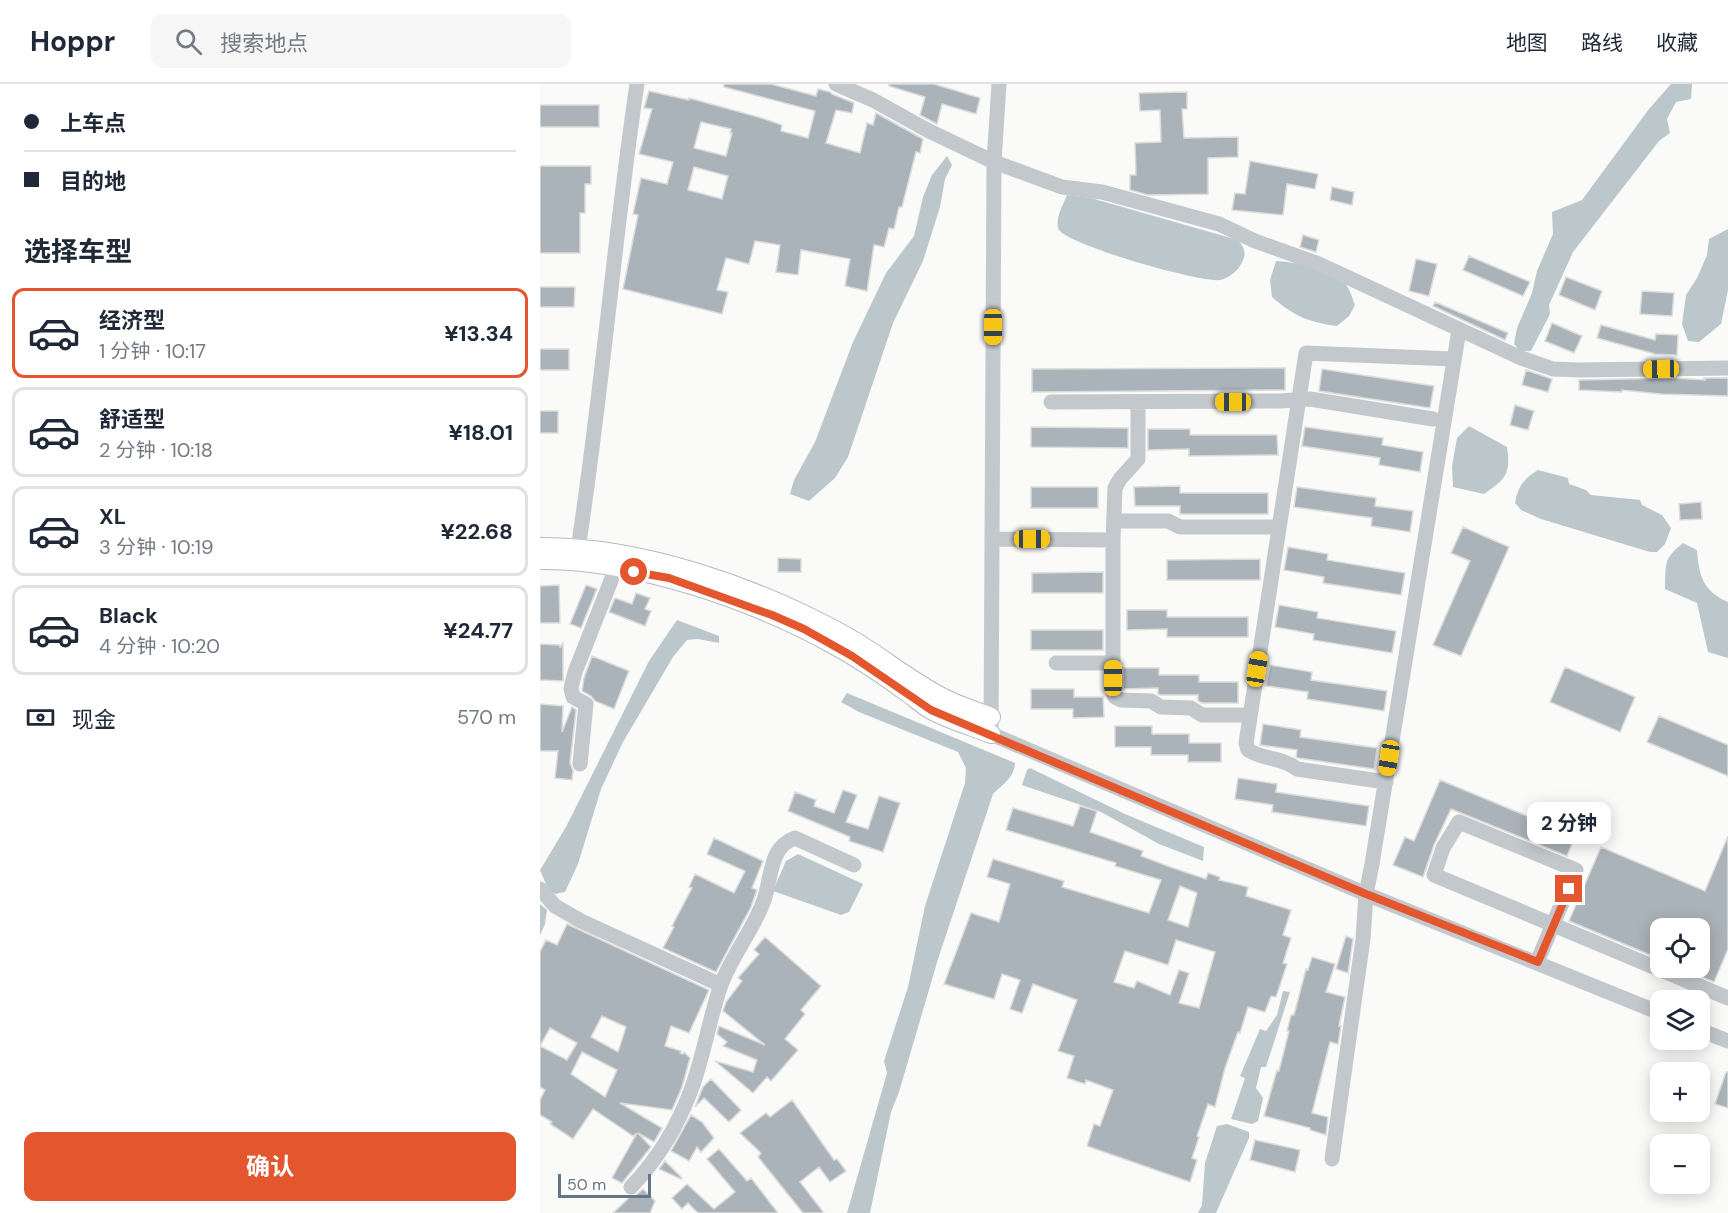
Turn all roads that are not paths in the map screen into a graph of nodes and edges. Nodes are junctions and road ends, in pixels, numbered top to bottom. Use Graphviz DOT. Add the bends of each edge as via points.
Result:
graph roads {
  1 [pos="637,84"];
  2 [pos="836,84"];
  3 [pos="999,84"];
  4 [pos="994,162"];
  5 [pos="1459,330"];
  6 [pos="1453,359"];
  7 [pos="1728,368"];
  8 [pos="1299,400"];
  9 [pos="1051,402"];
  10 [pos="1138,402"];
  11 [pos="1433,419"];
  12 [pos="1114,521"];
  13 [pos="1279,527"];
  14 [pos="992,539"];
  15 [pos="1113,540"];
  16 [pos="540,547"];
  17 [pos="578,549"];
  18 [pos="540,560"];
  19 [pos="616,568"];
  20 [pos="1056,663"];
  21 [pos="1113,663"];
  22 [pos="1250,715"];
  23 [pos="991,725"];
  24 [pos="580,764"];
  25 [pos="1386,782"];
  26 [pos="854,865"];
  27 [pos="540,889"];
  28 [pos="1366,894"];
  29 [pos="1553,926"];
  30 [pos="1538,962"];
  31 [pos="721,985"];
  32 [pos="1728,998"];
  33 [pos="1650,1009"];
  34 [pos="1710,1034"];
  35 [pos="1728,1041"];
  36 [pos="1332,1158"];
  37 [pos="631,1187"];
  1 -- 17 [label="street"];
  2 -- 4 [label="street"];
  3 -- 4 [label="street"];
  4 -- 5 [label="street" via="1062,188 1102,192 1219,224 1319,264"];
  4 -- 14 [label="street"];
  5 -- 6 [label="street"];
  5 -- 7 [label="street" via="1553,369"];
  6 -- 8 [label="street" via="1306,353"];
  6 -- 25 [label="street"];
  8 -- 10 [label="street"];
  8 -- 11 [label="street"];
  8 -- 13 [label="street"];
  9 -- 10 [label="street"];
  10 -- 12 [label="street" via="1138,459 1115,489"];
  12 -- 13 [label="street" via="1168,520 1180,527"];
  12 -- 15 [label="street"];
  13 -- 22 [label="street"];
  14 -- 15 [label="street"];
  14 -- 23 [label="street"];
  15 -- 21 [label="street"];
  16 -- 17 [label="main road"];
  17 -- 23 [label="main road" via="662,563 742,588 843,634"];
  18 -- 19 [label="main road"];
  19 -- 23 [label="main road" via="669,578 772,615 842,650 931,710"];
  19 -- 24 [label="street" via="572,688 573,697 586,704"];
  20 -- 21 [label="street"];
  21 -- 22 [label="street" via="1113,693 1121,700 1191,708 1202,715"];
  22 -- 25 [label="street" via="1246,743 1256,755 1287,761 1297,769"];
  23 -- 28 [label="street"];
  25 -- 28 [label="street"];
  26 -- 31 [label="street" via="795,838 779,849 764,900"];
  27 -- 31 [label="street" via="555,906 581,921"];
  28 -- 30 [label="street"];
  28 -- 36 [label="street"];
  29 -- 29 [label="street" via="1576,870 1459,822 1443,848 1434,875"];
  29 -- 30 [label="street"];
  29 -- 32 [label="street"];
  30 -- 33 [label="street"];
  31 -- 37 [label="street" via="690,1092 647,1171"];
  34 -- 35 [label="street"];
}
